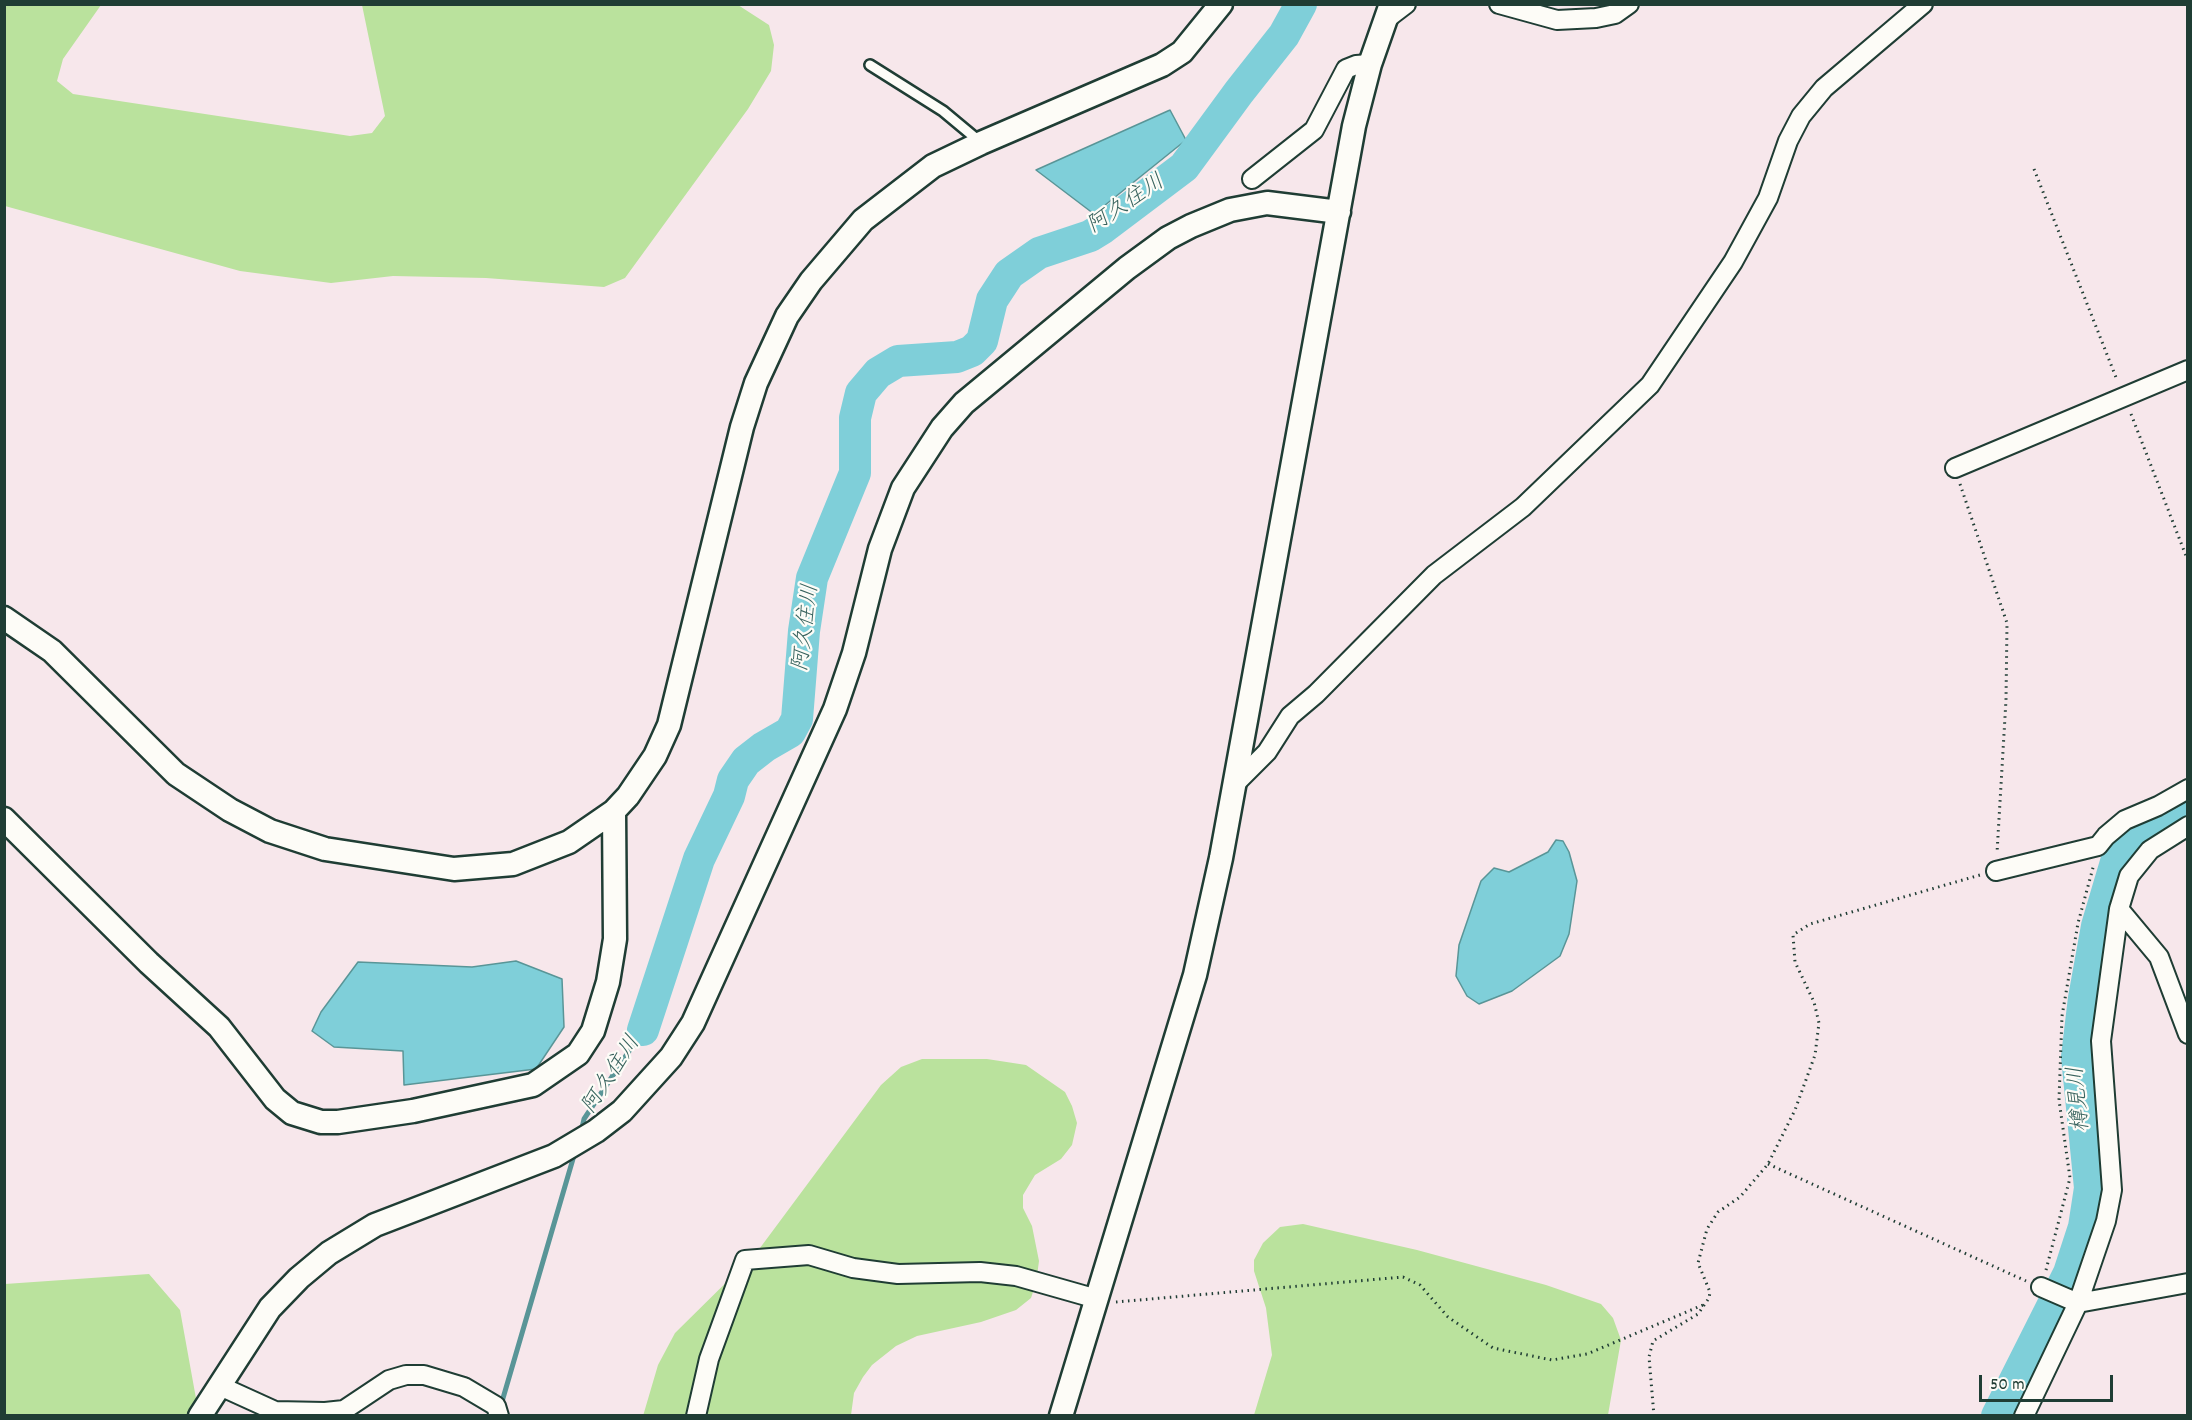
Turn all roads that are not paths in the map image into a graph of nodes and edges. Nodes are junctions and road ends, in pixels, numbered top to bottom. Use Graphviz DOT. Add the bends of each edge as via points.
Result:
graph roads {
  1 [pos="1221,4"];
  2 [pos="1406,4"];
  3 [pos="1499,4"];
  4 [pos="1629,4"];
  5 [pos="1923,4"];
  6 [pos="1388,12"];
  7 [pos="1370,64"];
  8 [pos="870,65"];
  9 [pos="981,143"];
  10 [pos="1252,179"];
  11 [pos="1339,212"];
  12 [pos="2187,370"];
  13 [pos="1955,468"];
  14 [pos="4,618"];
  15 [pos="1235,784"];
  16 [pos="2187,789"];
  17 [pos="614,811"];
  18 [pos="4,819"];
  19 [pos="2187,826"];
  20 [pos="1996,871"];
  21 [pos="2119,909"];
  22 [pos="2187,1034"];
  23 [pos="2187,1282"];
  24 [pos="2040,1287"];
  25 [pos="1097,1299"];
  26 [pos="2074,1301"];
  27 [pos="220,1386"];
  28 [pos="200,1416"];
  29 [pos="500,1416"];
  30 [pos="696,1416"];
  31 [pos="1061,1416"];
  32 [pos="2024,1416"];
  1 -- 9 [label="street" via="1182,52 1162,65"];
  2 -- 6 [label="street"];
  3 -- 4 [label="street" via="1557,20 1615,14"];
  5 -- 15 [label="street" via="1824,88 1801,116 1768,198 1733,262 1650,385 1523,507 1434,575 1290,716 1267,752"];
  6 -- 7 [label="street"];
  7 -- 10 [label="street" via="1346,69 1314,130"];
  7 -- 11 [label="street"];
  8 -- 9 [label="lane" via="944,111"];
  9 -- 17 [label="street" via="933,166 863,220 811,281 788,316 767,355 742,427 669,724 641,779"];
  11 -- 15 [label="street"];
  11 -- 27 [label="street" via="1268,203 1230,210 1191,226 1127,268 964,403 942,428 903,488 883,539 858,642 835,709 693,1023 671,1057 622,1111 554,1156 375,1225 329,1253 270,1308"];
  12 -- 13 [label="street"];
  14 -- 17 [label="street" via="52,651 176,774 250,821 325,849 454,869 513,864 569,842"];
  15 -- 25 [label="street" via="1195,975"];
  16 -- 20 [label="street" via="2125,820 2098,846"];
  17 -- 18 [label="street" via="615,939 608,982 593,1031 578,1054 533,1085 414,1111 338,1122 321,1122 292,1113 275,1099 219,1027"];
  19 -- 21 [label="street" via="2150,850 2129,876"];
  21 -- 22 [label="street" via="2159,957"];
  21 -- 26 [label="street" via="2101,1041 2112,1190 2103,1232"];
  23 -- 26 [label="street"];
  24 -- 26 [label="street"];
  25 -- 30 [label="street" via="1016,1276 980,1272 898,1274 853,1268 808,1255 745,1260 709,1359"];
  25 -- 31 [label="street"];
  26 -- 32 [label="street"];
  27 -- 28 [label="street"];
  27 -- 29 [label="street" via="275,1411 325,1412 344,1410 389,1380 424,1375 464,1387 496,1406"];
}
